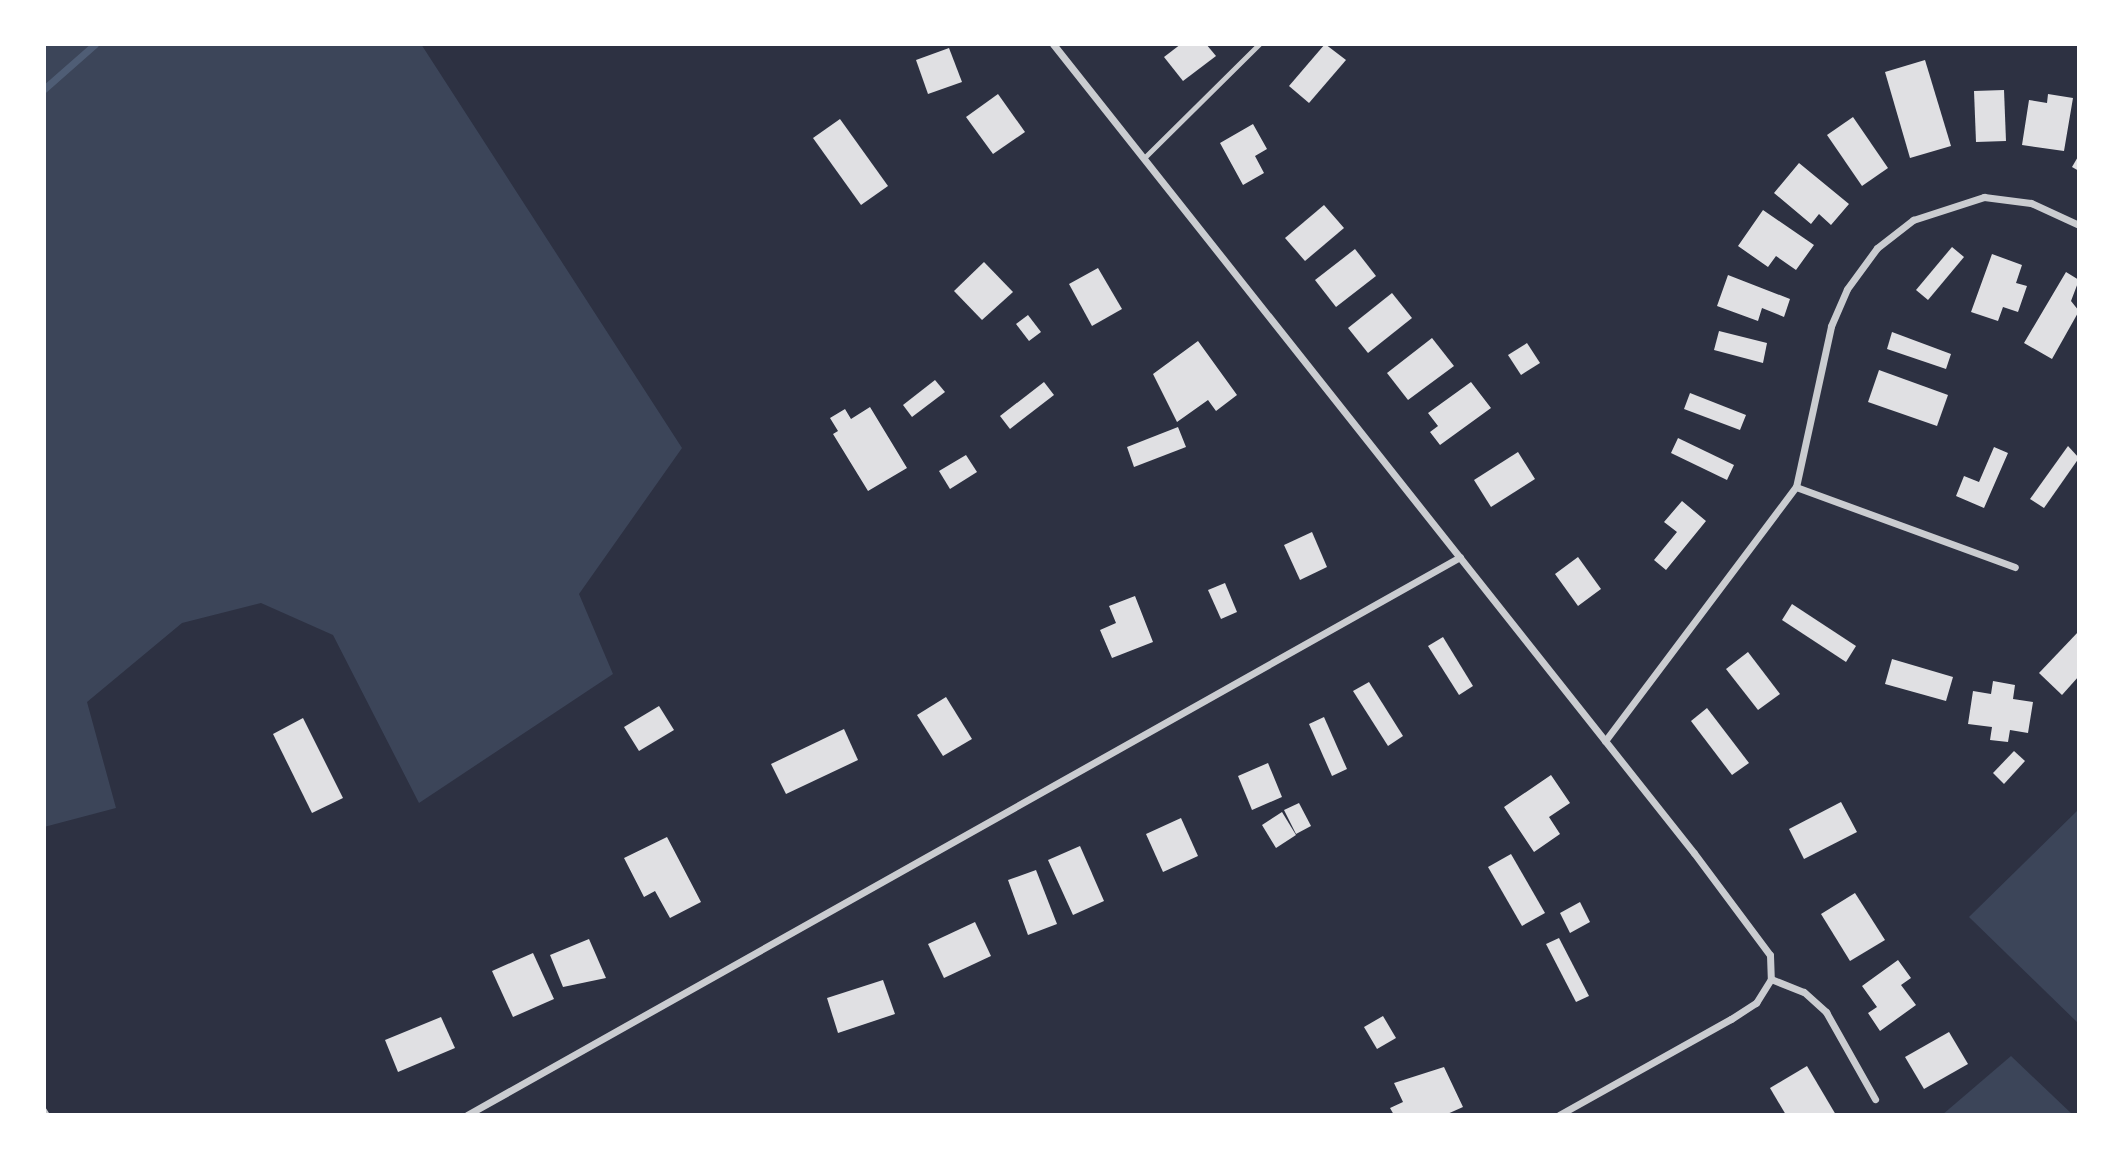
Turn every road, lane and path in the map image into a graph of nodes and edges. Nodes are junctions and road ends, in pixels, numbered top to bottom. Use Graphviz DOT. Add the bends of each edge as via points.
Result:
graph roads {
  1 [pos="1053,44"];
  2 [pos="1259,44"];
  3 [pos="1144,158"];
  4 [pos="2079,225"];
  5 [pos="1796,487"];
  6 [pos="1460,556"];
  7 [pos="2015,567"];
  8 [pos="1605,741"];
  9 [pos="1771,979"];
  10 [pos="1875,1099"];
  11 [pos="44,1110"];
  12 [pos="47,1115"];
  13 [pos="467,1115"];
  14 [pos="1559,1115"];
  1 -- 3 [label="street"];
  2 -- 3 [label="lane"];
  3 -- 6 [label="street"];
  4 -- 5 [label="street" via="2031,203 1984,197 1913,219 1877,248 1847,289 1831,326"];
  5 -- 7 [label="street"];
  5 -- 8 [label="street"];
  6 -- 8 [label="street"];
  6 -- 13 [label="street"];
  8 -- 9 [label="street" via="1770,956"];
  9 -- 10 [label="street" via="1804,992 1826,1012"];
  9 -- 14 [label="street" via="1756,1003"];
  11 -- 12 [label="lane"];
}
